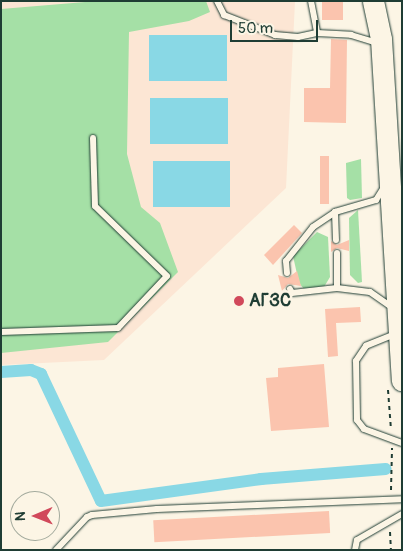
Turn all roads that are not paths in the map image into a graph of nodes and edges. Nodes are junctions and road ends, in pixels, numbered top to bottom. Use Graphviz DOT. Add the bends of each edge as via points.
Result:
graph roads {
  1 [pos="217,1"];
  2 [pos="311,1"];
  3 [pos="374,1"];
  4 [pos="316,33"];
  5 [pos="381,41"];
  6 [pos="94,138"];
  7 [pos="390,178"];
  8 [pos="335,212"];
  9 [pos="336,240"];
  10 [pos="398,241"];
  11 [pos="337,253"];
  12 [pos="287,273"];
  13 [pos="337,288"];
  14 [pos="290,289"];
  15 [pos="398,322"];
  16 [pos="1,332"];
  17 [pos="402,380"];
  18 [pos="402,443"];
  19 [pos="402,499"];
  20 [pos="402,514"];
  21 [pos="56,550"];
  22 [pos="355,550"];
  1 -- 4 [label="lane" via="224,15 275,36 298,37"];
  2 -- 4 [label="lane"];
  3 -- 5 [label="highway"];
  4 -- 5 [label="lane"];
  5 -- 7 [label="highway"];
  6 -- 16 [label="lane" via="95,206 167,276 118,328"];
  7 -- 8 [label="lane" via="376,200"];
  7 -- 10 [label="highway"];
  8 -- 9 [label="lane"];
  8 -- 12 [label="lane" via="312,227 286,261"];
  10 -- 15 [label="highway"];
  11 -- 13 [label="lane"];
  13 -- 14 [label="lane" via="292,293"];
  13 -- 15 [label="lane" via="370,292 383,299"];
  15 -- 17 [label="highway"];
  15 -- 18 [label="lane" via="366,346 356,361 355,373 357,420 364,429"];
  19 -- 21 [label="lane" via="157,509 92,515"];
  20 -- 22 [label="lane" via="357,540"];
}
